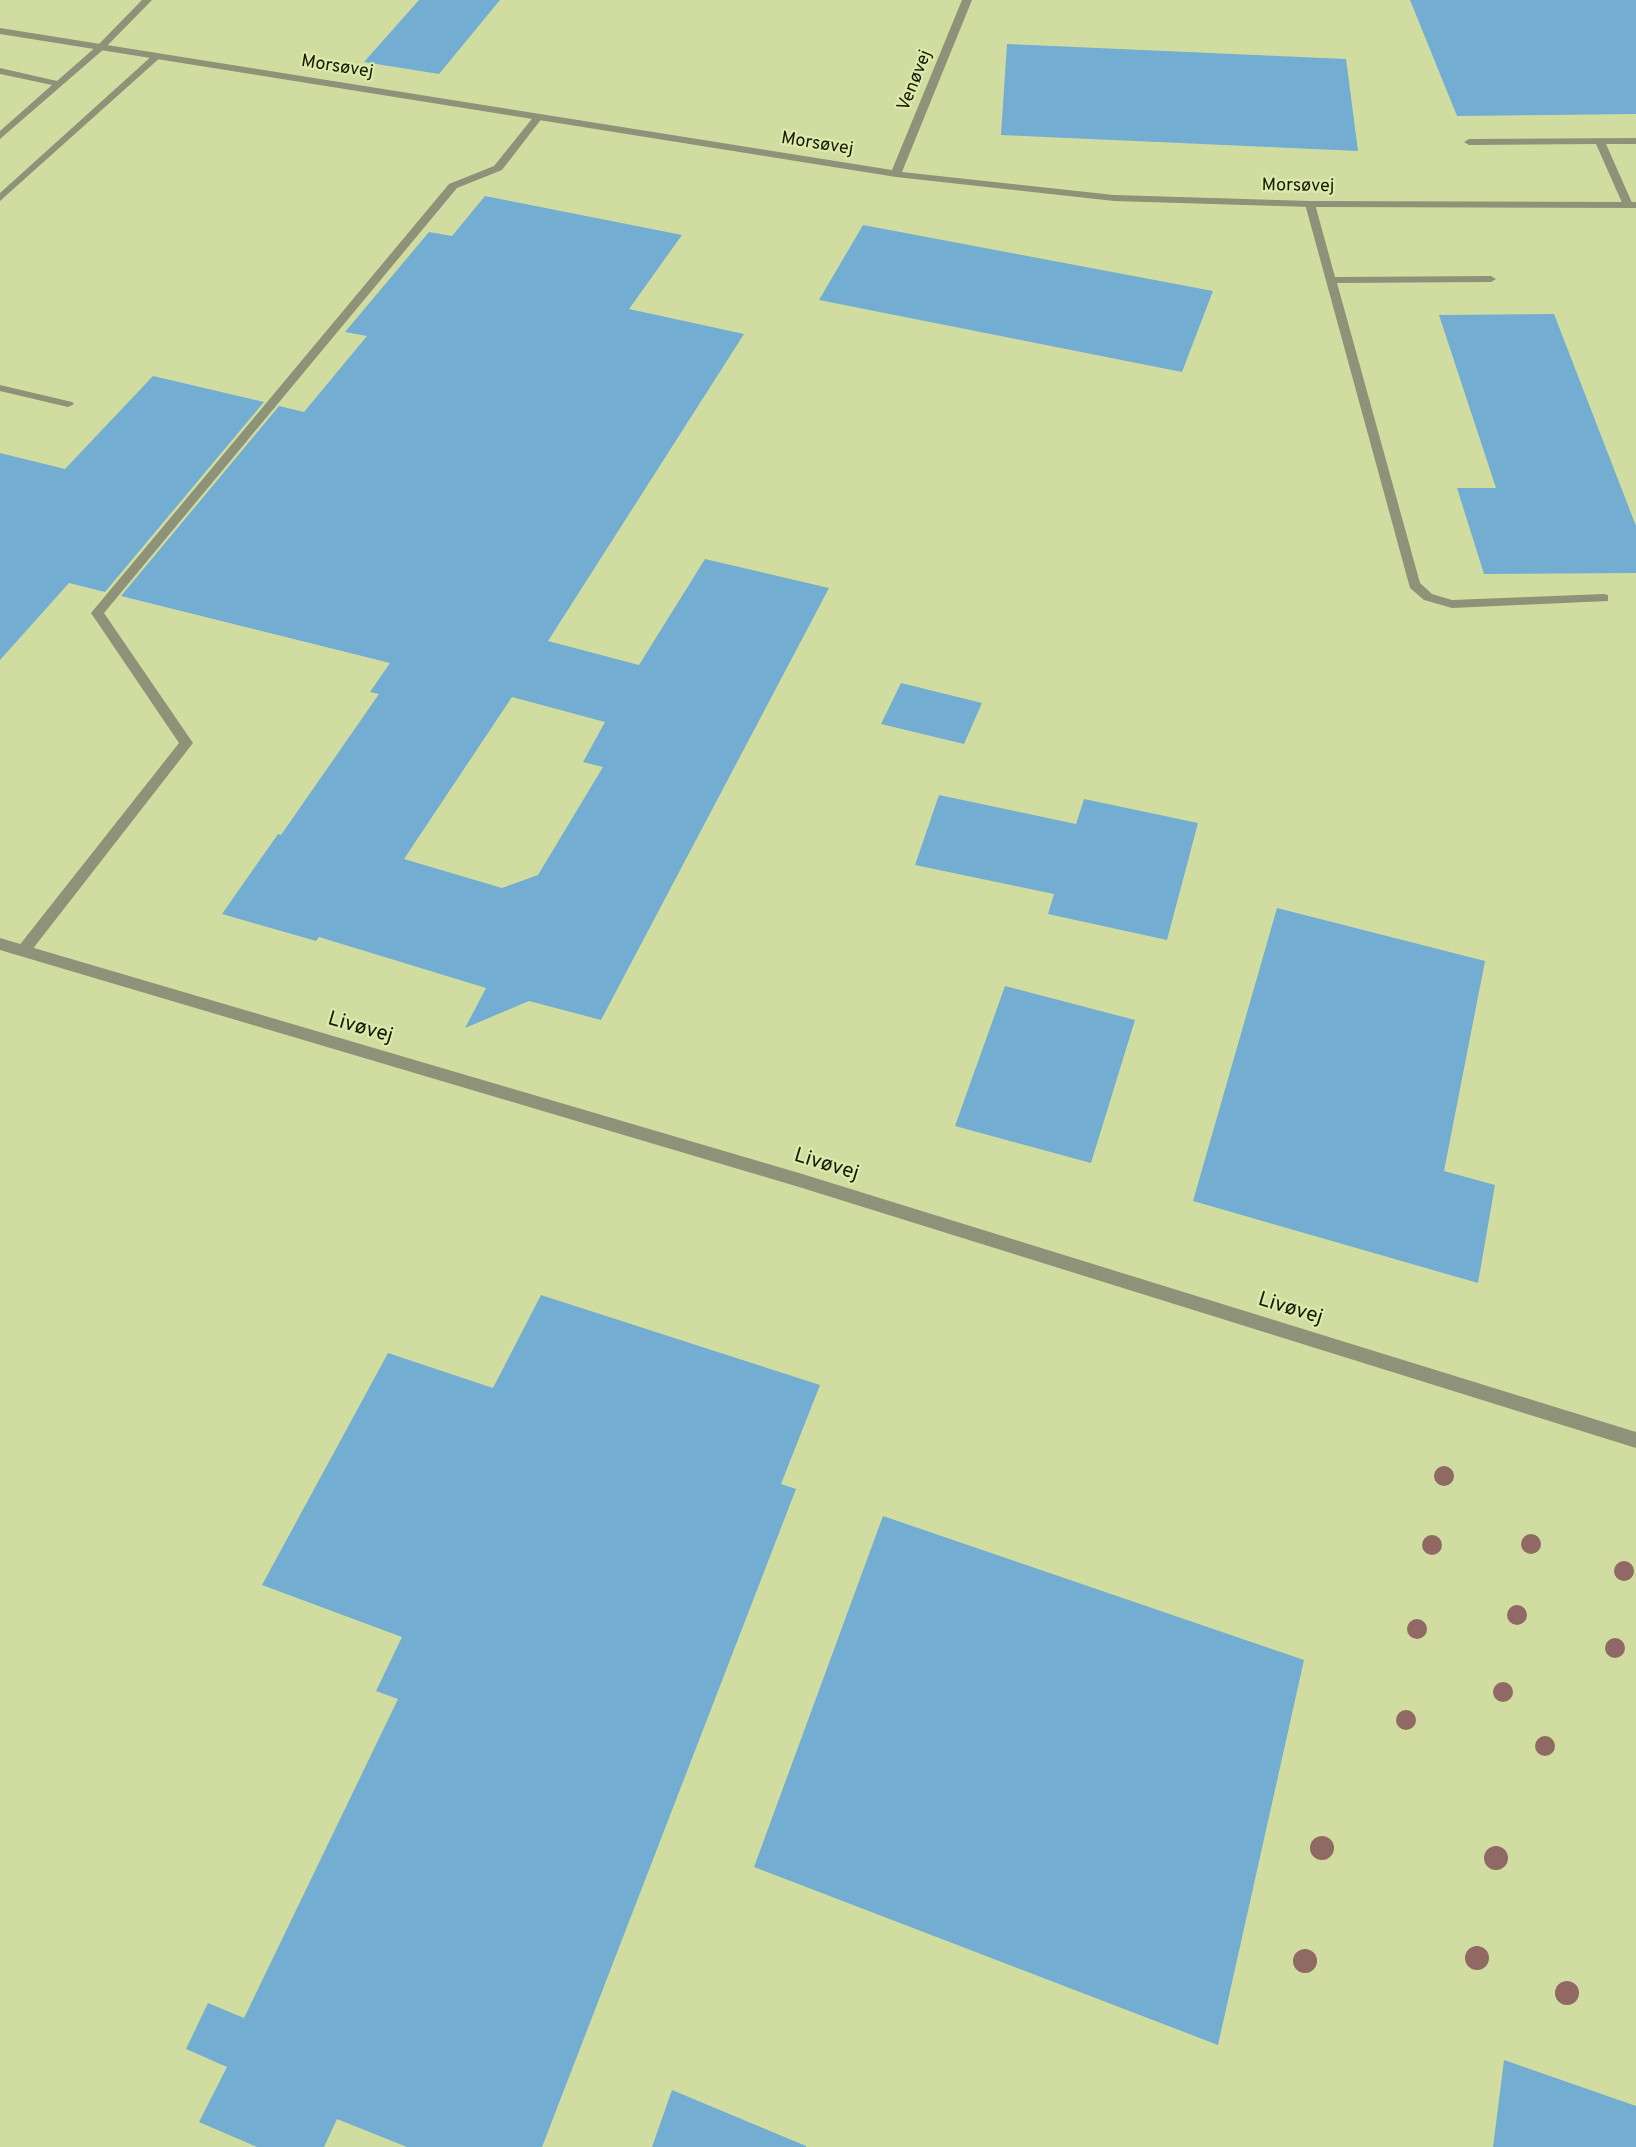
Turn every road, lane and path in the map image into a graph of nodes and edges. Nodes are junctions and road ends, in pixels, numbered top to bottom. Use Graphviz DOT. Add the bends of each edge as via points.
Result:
graph roads {
  1 [pos="147,0"];
  2 [pos="967,0"];
  3 [pos="0,31"];
  4 [pos="101,47"];
  5 [pos="157,56"];
  6 [pos="0,72"];
  7 [pos="60,84"];
  8 [pos="538,117"];
  9 [pos="0,136"];
  10 [pos="1600,141"];
  11 [pos="1636,141"];
  12 [pos="1469,142"];
  13 [pos="896,174"];
  14 [pos="0,198"];
  15 [pos="1310,204"];
  16 [pos="1632,205"];
  17 [pos="1491,279"];
  18 [pos="1330,280"];
  19 [pos="0,388"];
  20 [pos="68,404"];
  21 [pos="1604,598"];
  22 [pos="0,944"];
  23 [pos="23,951"];
  24 [pos="1636,1440"];
  1 -- 4 [label="street"];
  2 -- 13 [label="street, Venøvej"];
  3 -- 4 [label="street, Morsøvej"];
  4 -- 5 [label="street, Morsøvej"];
  4 -- 7 [label="street"];
  5 -- 8 [label="street, Morsøvej"];
  5 -- 14 [label="street"];
  6 -- 7 [label="street"];
  7 -- 9 [label="street"];
  8 -- 13 [label="street, Morsøvej"];
  8 -- 23 [label="street" via="498,168 453,186 97,613 186,743"];
  10 -- 11 [label="street"];
  10 -- 12 [label="street"];
  10 -- 16 [label="street"];
  13 -- 15 [label="street, Morsøvej" via="1114,198"];
  15 -- 16 [label="street, Morsøvej"];
  15 -- 18 [label="street"];
  17 -- 18 [label="street"];
  18 -- 21 [label="street" via="1414,585 1428,597 1452,604"];
  19 -- 20 [label="street"];
  22 -- 23 [label="street, Livøvej"];
  23 -- 24 [label="street, Livøvej" via="799,1180"];
}
